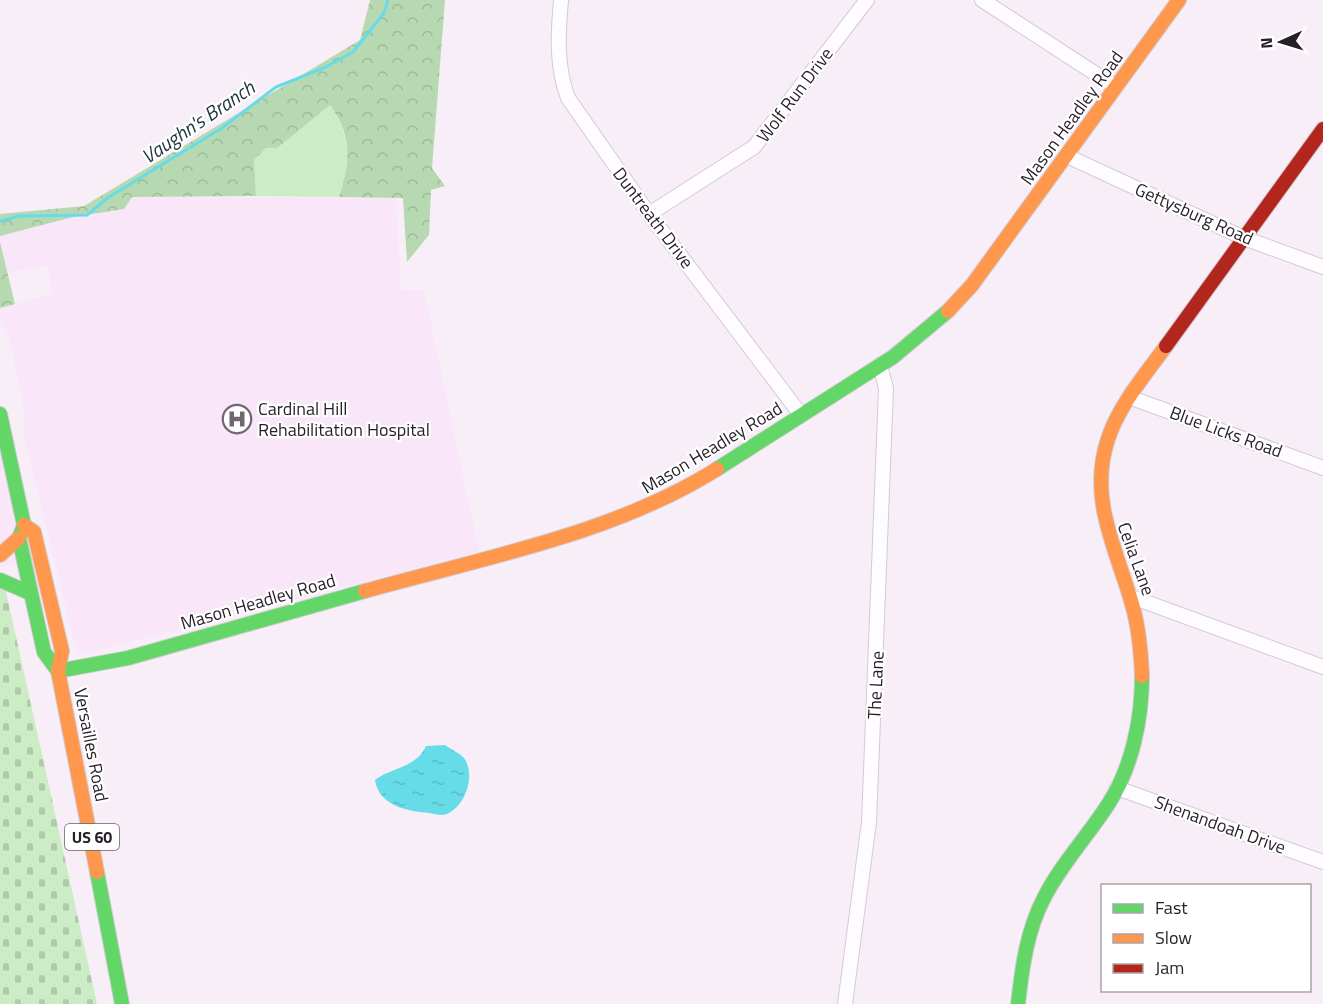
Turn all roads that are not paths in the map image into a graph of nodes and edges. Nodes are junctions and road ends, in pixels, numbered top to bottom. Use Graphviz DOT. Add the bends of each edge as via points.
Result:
graph roads {
  1 [pos="561,0"];
  2 [pos="867,0"];
  3 [pos="982,0"];
  4 [pos="1179,0"];
  5 [pos="1116,87"];
  6 [pos="1323,129"];
  7 [pos="1067,156"];
  8 [pos="648,214"];
  9 [pos="1244,238"];
  10 [pos="1323,267"];
  11 [pos="880,365"];
  12 [pos="1128,397"];
  13 [pos="0,414"];
  14 [pos="801,415"];
  15 [pos="1323,468"];
  16 [pos="21,531"];
  17 [pos="0,555"];
  18 [pos="0,580"];
  19 [pos="30,593"];
  20 [pos="1132,597"];
  21 [pos="1323,667"];
  22 [pos="58,671"];
  23 [pos="1117,788"];
  24 [pos="1323,862"];
  25 [pos="122,1004"];
  26 [pos="845,1004"];
  27 [pos="1018,1004"];
  1 -- 8 [label="street, Duntreath Drive" via="559,60 568,98"];
  2 -- 8 [label="street, Wolf Run Drive" via="754,147"];
  3 -- 5 [label="street"];
  4 -- 5 [label="main road, Mason Headley Road"];
  5 -- 7 [label="main road, Mason Headley Road"];
  6 -- 9 [label="main road, Celia Lane"];
  7 -- 9 [label="street, Gettysburg Road"];
  7 -- 11 [label="main road, Mason Headley Road" via="956,306"];
  8 -- 14 [label="street, Duntreath Drive"];
  9 -- 10 [label="street, Gettysburg Road"];
  9 -- 12 [label="main road, Celia Lane"];
  11 -- 14 [label="main road, Mason Headley Road"];
  11 -- 26 [label="street, The Lane" via="886,388 876,704 869,822"];
  12 -- 15 [label="street, Blue Licks Road"];
  12 -- 20 [label="main road, Celia Lane" via="1113,420 1102,453 1100,497 1111,549"];
  13 -- 16 [label="main road, Versailles Road / US 60"];
  14 -- 22 [label="main road, Mason Headley Road" via="691,486 628,516 128,658"];
  16 -- 17 [label="main road"];
  16 -- 19 [label="main road, Versailles Road / US 60"];
  16 -- 22 [label="main road, Versailles Road / US 60" via="33,532 62,651"];
  18 -- 19 [label="main road"];
  19 -- 22 [label="main road, Versailles Road / US 60" via="44,652"];
  20 -- 21 [label="street"];
  20 -- 23 [label="main road, Celia Lane" via="1142,677 1137,728"];
  22 -- 25 [label="main road, Versailles Road / US 60"];
  23 -- 24 [label="street, Shenandoah Drive"];
  23 -- 27 [label="main road, Celia Lane" via="1067,858 1043,900 1026,946"];
}
